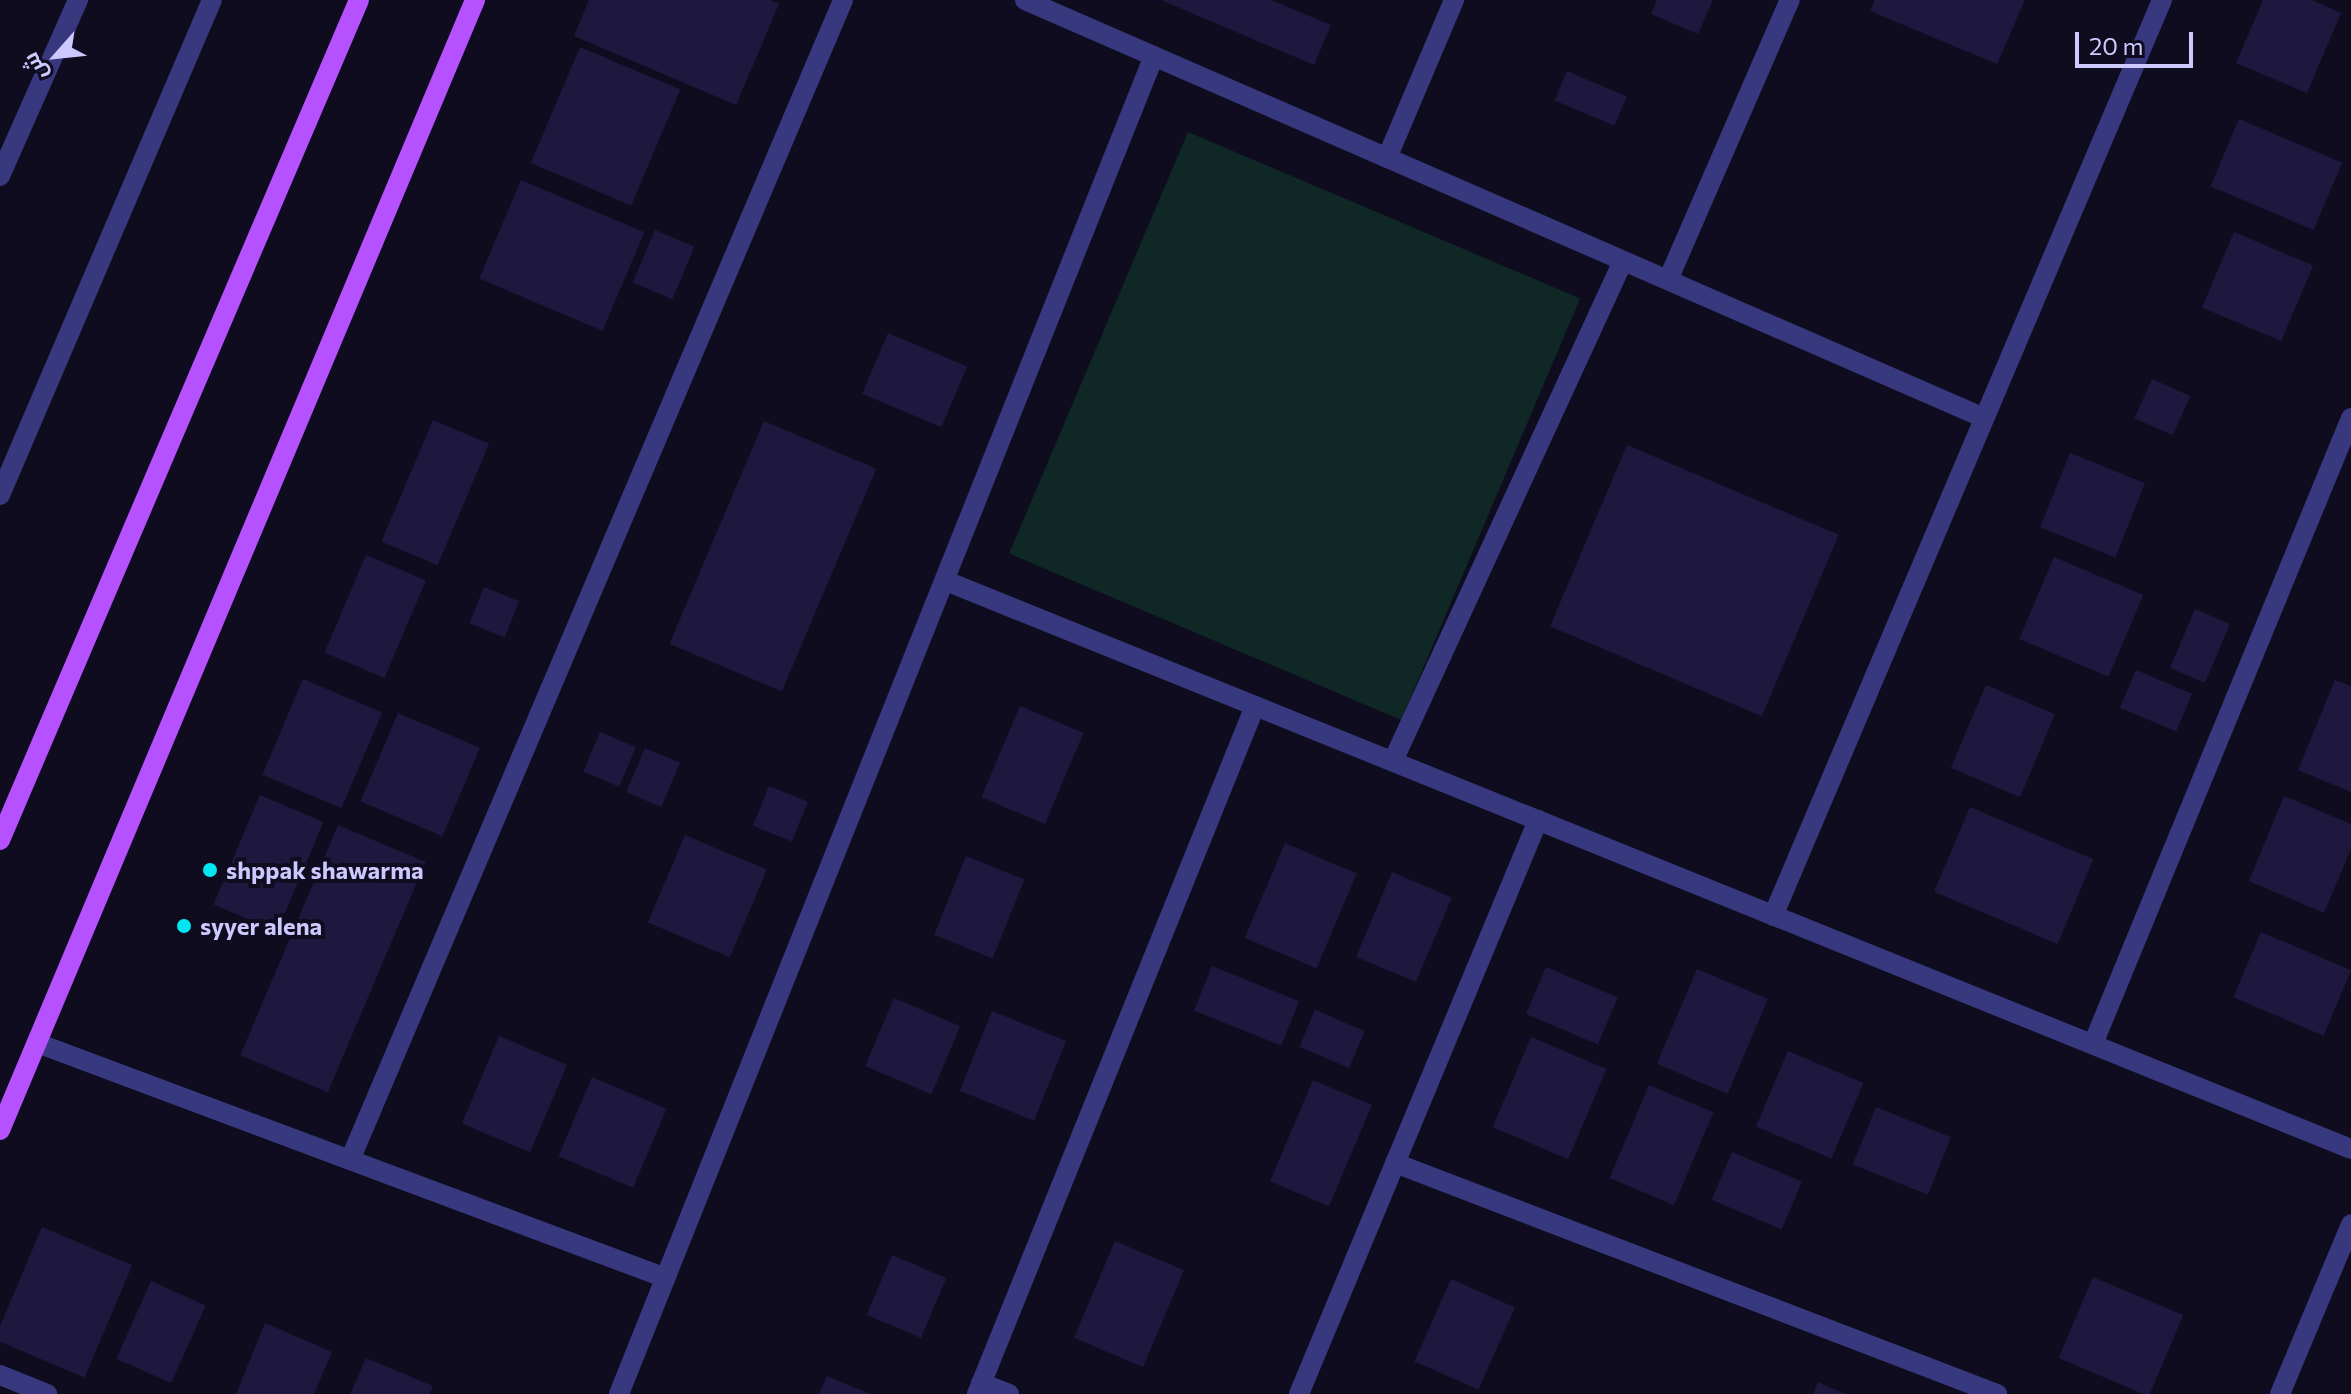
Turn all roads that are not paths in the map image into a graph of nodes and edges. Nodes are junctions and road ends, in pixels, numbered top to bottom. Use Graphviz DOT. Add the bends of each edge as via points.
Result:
graph roads {
  1 [pos="78,0"];
  2 [pos="212,0"];
  3 [pos="359,0"];
  4 [pos="475,0"];
  5 [pos="843,0"];
  6 [pos="1025,0"];
  7 [pos="1454,0"];
  8 [pos="1790,0"];
  9 [pos="2162,0"];
  10 [pos="1154,56"];
  11 [pos="1387,158"];
  12 [pos="0,176"];
  13 [pos="1623,261"];
  14 [pos="1668,280"];
  15 [pos="1984,418"];
  16 [pos="2351,418"];
  17 [pos="0,495"];
  18 [pos="946,581"];
  19 [pos="1255,706"];
  20 [pos="1393,761"];
  21 [pos="1538,820"];
  22 [pos="0,840"];
  23 [pos="1773,916"];
  24 [pos="37,1043"];
  25 [pos="2093,1044"];
  26 [pos="0,1130"];
  27 [pos="2351,1149"];
  28 [pos="350,1160"];
  29 [pos="1395,1163"];
  30 [pos="2351,1224"];
  31 [pos="666,1278"];
  32 [pos="0,1375"];
  33 [pos="1948,1385"];
  34 [pos="979,1388"];
  35 [pos="47,1394"];
  36 [pos="619,1394"];
  37 [pos="1009,1394"];
  38 [pos="1299,1394"];
  39 [pos="1997,1394"];
  40 [pos="2280,1394"];
  1 -- 12 [label="street"];
  2 -- 17 [label="street"];
  3 -- 22 [label="main road"];
  4 -- 24 [label="main road"];
  5 -- 28 [label="street"];
  6 -- 10 [label="street"];
  7 -- 11 [label="street"];
  8 -- 14 [label="street"];
  9 -- 15 [label="street"];
  10 -- 11 [label="street"];
  10 -- 18 [label="street"];
  11 -- 13 [label="street"];
  13 -- 14 [label="street"];
  13 -- 20 [label="street"];
  14 -- 15 [label="street"];
  15 -- 23 [label="street"];
  16 -- 25 [label="street"];
  18 -- 19 [label="street"];
  18 -- 31 [label="street"];
  19 -- 20 [label="street"];
  19 -- 34 [label="street"];
  20 -- 21 [label="street"];
  21 -- 23 [label="street"];
  21 -- 29 [label="street"];
  23 -- 25 [label="street"];
  24 -- 26 [label="main road"];
  24 -- 28 [label="street"];
  25 -- 27 [label="street"];
  28 -- 31 [label="street"];
  29 -- 33 [label="street"];
  29 -- 38 [label="street"];
  30 -- 40 [label="street"];
  31 -- 36 [label="street"];
  32 -- 35 [label="street"];
  33 -- 39 [label="street"];
  34 -- 37 [label="street"];
}
